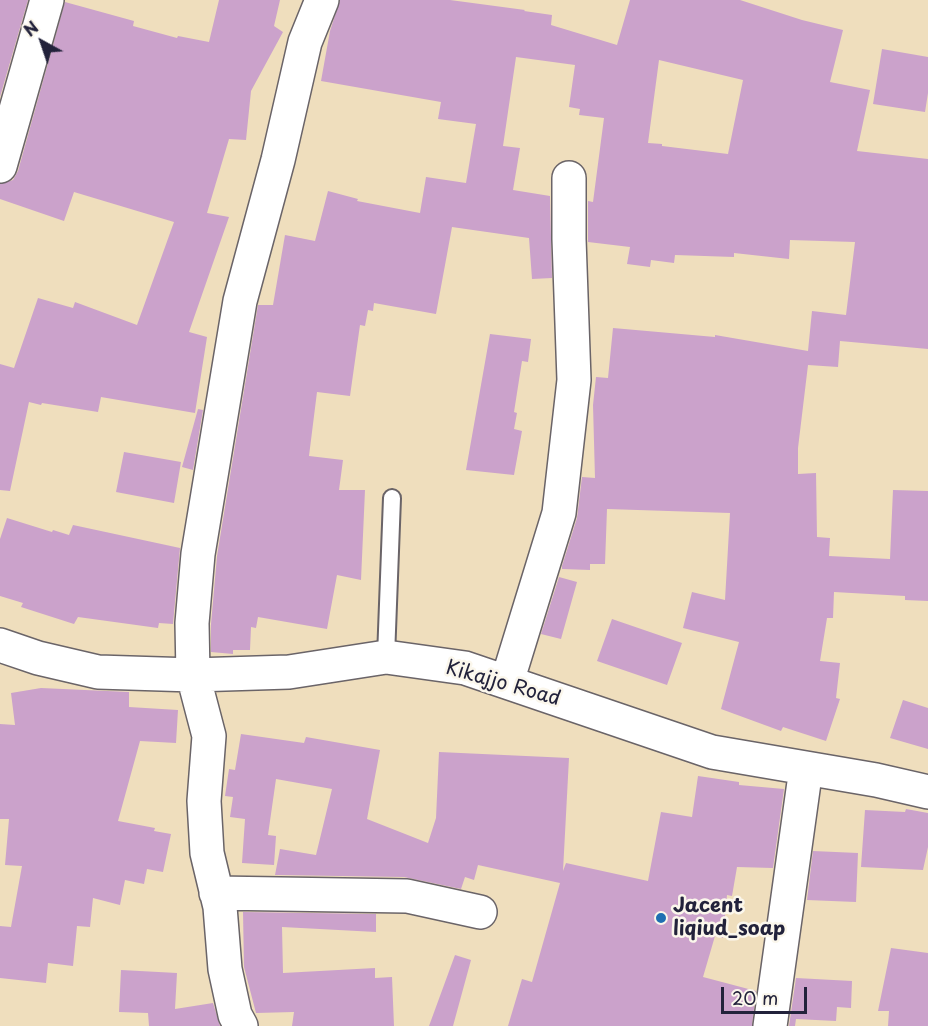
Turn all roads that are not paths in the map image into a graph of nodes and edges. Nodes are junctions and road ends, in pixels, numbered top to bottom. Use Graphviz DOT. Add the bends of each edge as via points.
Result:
graph roads {
  1 [pos="47,0"];
  2 [pos="322,0"];
  3 [pos="0,166"];
  4 [pos="569,178"];
  5 [pos="392,498"];
  6 [pos="0,645"];
  7 [pos="386,657"];
  8 [pos="193,675"];
  9 [pos="507,682"];
  10 [pos="806,768"];
  11 [pos="928,792"];
  12 [pos="216,893"];
  13 [pos="480,912"];
  14 [pos="241,1026"];
  15 [pos="770,1026"];
  1 -- 3 [label="street"];
  2 -- 8 [label="street" via="305,42 240,302 198,554 192,623"];
  4 -- 9 [label="street" via="574,380 559,513"];
  5 -- 7 [label="lane"];
  6 -- 8 [label="street, Kikajjo Road" via="98,672"];
  7 -- 8 [label="street, Kikajjo Road" via="289,672"];
  7 -- 9 [label="street, Kikajjo Road" via="465,668"];
  8 -- 12 [label="street" via="208,736 204,801 207,853"];
  9 -- 10 [label="street, Kikajjo Road" via="712,752"];
  10 -- 11 [label="street, Kikajjo Road"];
  10 -- 15 [label="street"];
  12 -- 13 [label="street" via="407,896"];
  12 -- 14 [label="street" via="225,969"];
}
